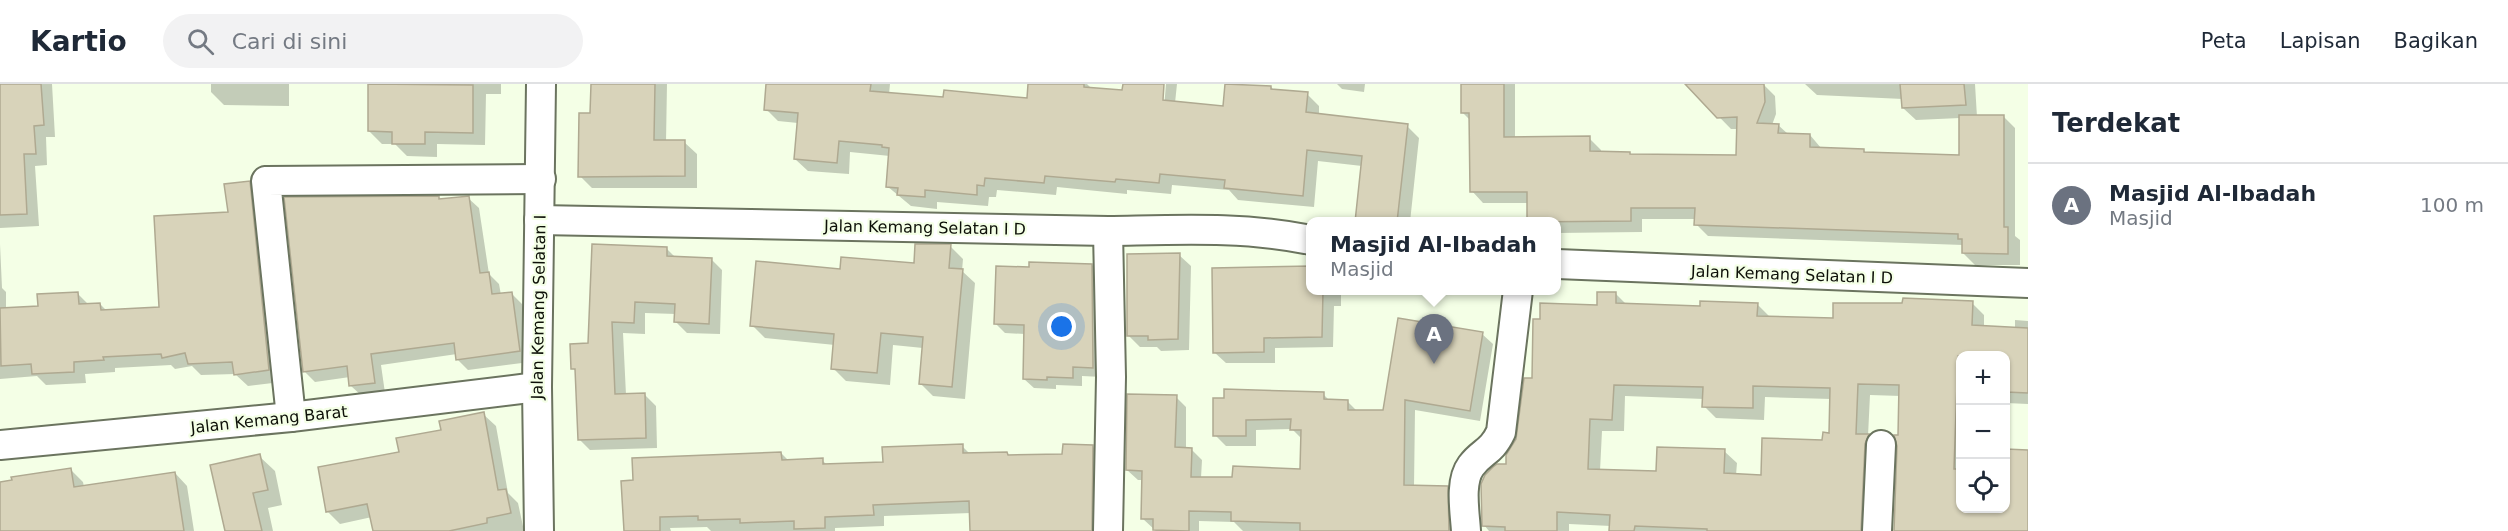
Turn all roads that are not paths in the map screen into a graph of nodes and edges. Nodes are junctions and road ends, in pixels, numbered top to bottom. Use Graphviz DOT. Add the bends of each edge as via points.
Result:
graph roads {
  1 [pos="541,84"];
  2 [pos="541,179"];
  3 [pos="539,220"];
  4 [pos="1108,231"];
  5 [pos="1306,239"];
  6 [pos="1561,264"];
  7 [pos="2028,283"];
  8 [pos="1518,295"];
  9 [pos="537,387"];
  10 [pos="291,417"];
  11 [pos="0,445"];
  12 [pos="1881,446"];
  13 [pos="538,531"];
  14 [pos="1108,531"];
  15 [pos="1466,531"];
  16 [pos="1877,531"];
  1 -- 2 [label="street, Jalan Kemang Selatan I"];
  2 -- 3 [label="street, Jalan Kemang Selatan I"];
  2 -- 10 [label="street" via="266,181"];
  3 -- 4 [label="street, Jalan Kemang Selatan I D"];
  3 -- 9 [label="street, Jalan Kemang Selatan I"];
  4 -- 5 [label="street, Jalan Kemang Selatan I D" via="1252,232"];
  4 -- 14 [label="street"];
  6 -- 7 [label="street, Jalan Kemang Selatan I D"];
  8 -- 15 [label="street" via="1502,432 1490,451 1470,467 1465,490"];
  9 -- 10 [label="street, Jalan Kemang Barat"];
  9 -- 13 [label="street, Jalan Kemang Selatan I"];
  10 -- 11 [label="street, Jalan Kemang Barat"];
  12 -- 16 [label="street"];
}
